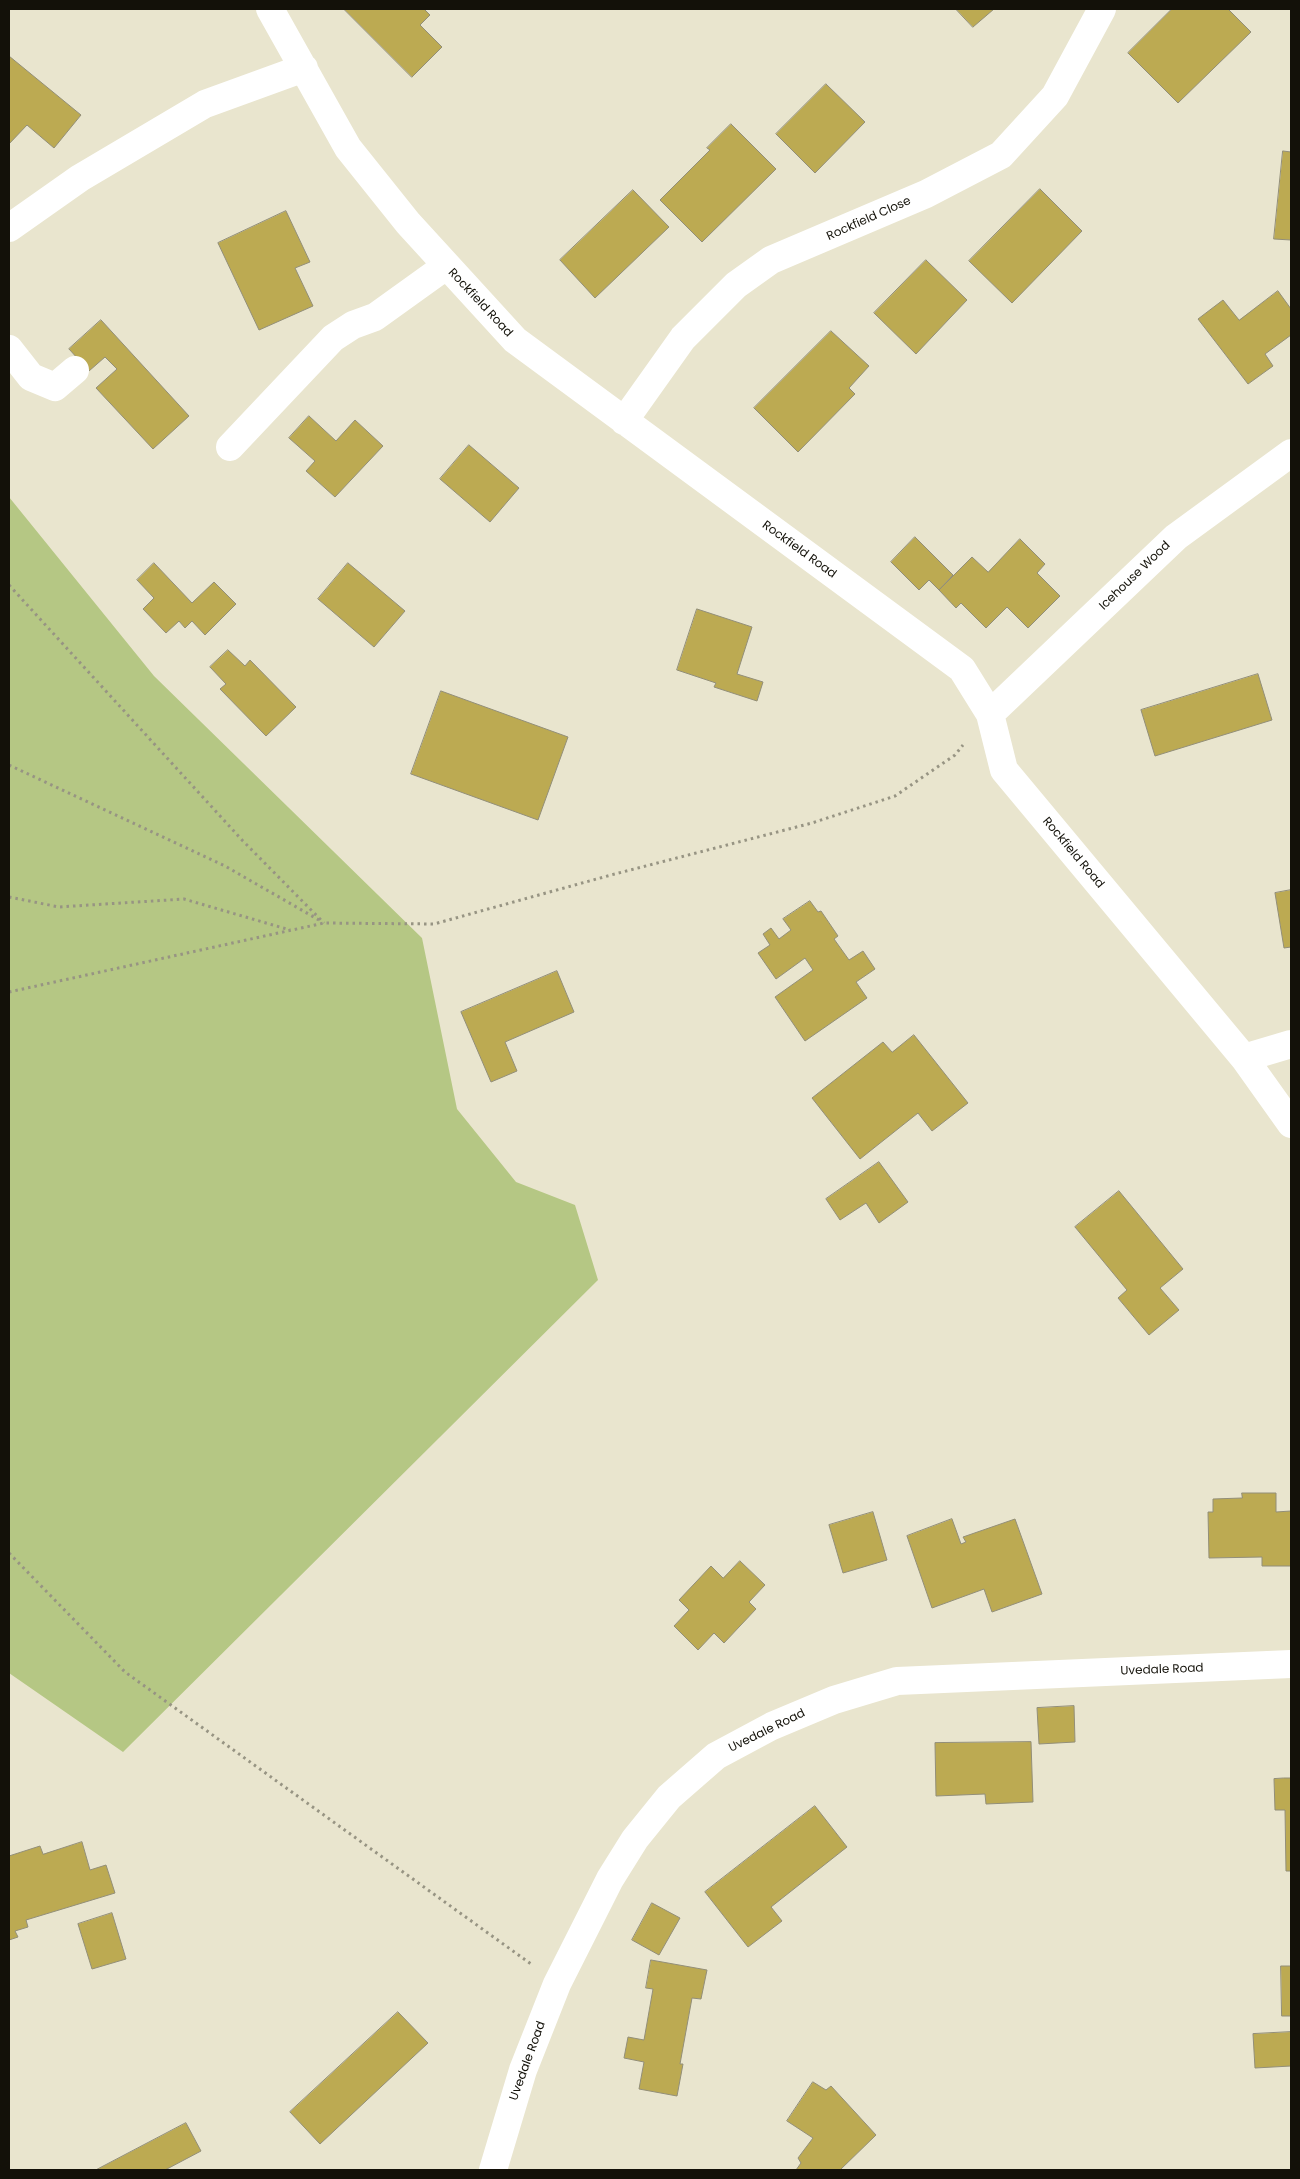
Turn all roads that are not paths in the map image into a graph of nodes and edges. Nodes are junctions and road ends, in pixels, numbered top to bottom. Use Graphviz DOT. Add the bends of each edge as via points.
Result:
graph roads {
  1 [pos="270,9"];
  2 [pos="1102,9"];
  3 [pos="304,68"];
  4 [pos="9,228"];
  5 [pos="446,266"];
  6 [pos="9,349"];
  7 [pos="75,370"];
  8 [pos="624,421"];
  9 [pos="230,447"];
  10 [pos="1291,453"];
  11 [pos="990,714"];
  12 [pos="1291,1044"];
  13 [pos="1244,1058"];
  14 [pos="1291,1124"];
  15 [pos="1291,1664"];
  16 [pos="493,2170"];
  1 -- 3 [label="street, Rockfield Road"];
  2 -- 8 [label="street, Rockfield Close" via="1055,96 1001,155 926,194 771,260 736,285 683,338"];
  3 -- 4 [label="street" via="205,104 80,178"];
  3 -- 5 [label="street, Rockfield Road" via="348,148"];
  5 -- 8 [label="street, Rockfield Road" via="514,340"];
  5 -- 9 [label="street" via="375,317 353,325 333,338"];
  6 -- 7 [label="street" via="31,377 55,387"];
  8 -- 11 [label="street, Rockfield Road" via="962,669"];
  10 -- 11 [label="street, Icehouse Wood" via="1176,537"];
  11 -- 13 [label="street, Rockfield Road" via="1004,770"];
  12 -- 13 [label="street"];
  13 -- 14 [label="street, Rockfield Road"];
  15 -- 16 [label="street, Uvedale Road" via="897,1681 834,1700 781,1722 716,1756 670,1797 635,1839 610,1879 558,1984 523,2070"];
}
